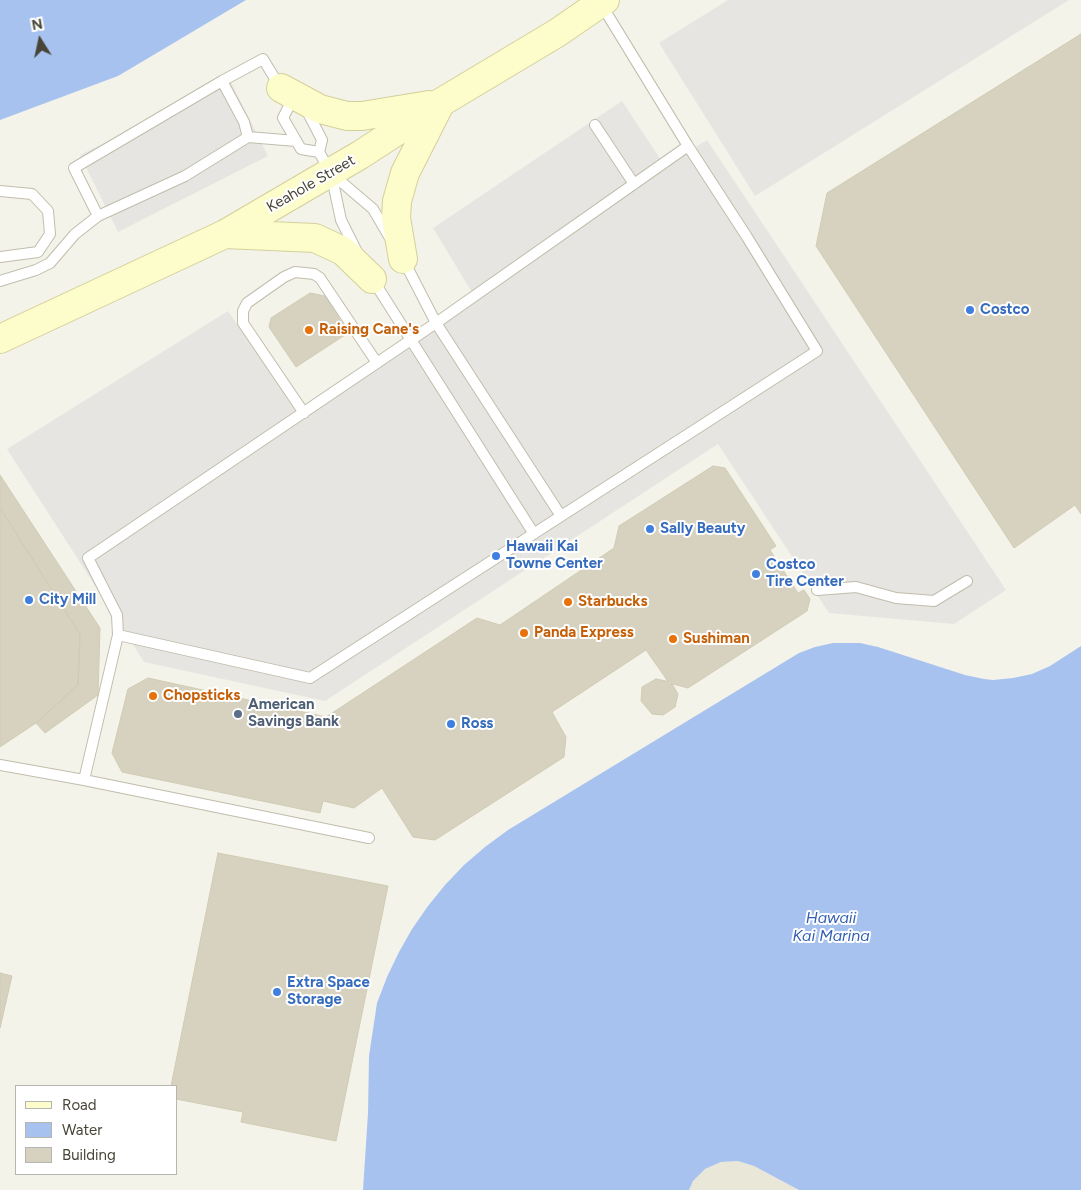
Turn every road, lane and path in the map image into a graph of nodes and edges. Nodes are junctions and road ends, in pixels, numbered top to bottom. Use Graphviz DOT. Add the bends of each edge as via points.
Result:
graph roads {
  1 [pos="603,2"];
  2 [pos="222,81"];
  3 [pos="285,96"];
  4 [pos="440,103"];
  5 [pos="595,125"];
  6 [pos="248,137"];
  7 [pos="296,141"];
  8 [pos="688,146"];
  9 [pos="325,162"];
  10 [pos="634,184"];
  11 [pos="0,191"];
  12 [pos="98,216"];
  13 [pos="225,234"];
  14 [pos="0,257"];
  15 [pos="403,260"];
  16 [pos="372,279"];
  17 [pos="0,281"];
  18 [pos="436,323"];
  19 [pos="0,339"];
  20 [pos="411,340"];
  21 [pos="377,363"];
  22 [pos="304,413"];
  23 [pos="561,516"];
  24 [pos="534,534"];
  25 [pos="967,581"];
  26 [pos="817,590"];
  27 [pos="118,635"];
  28 [pos="0,765"];
  29 [pos="84,780"];
  30 [pos="368,838"];
  1 -- 4 [label="main road, Keahole Street"];
  1 -- 8 [label="lane"];
  2 -- 3 [label="lane" via="263,59"];
  2 -- 6 [label="lane" via="244,122"];
  2 -- 12 [label="lane" via="74,168"];
  3 -- 4 [label="main road" via="320,110 347,116"];
  3 -- 7 [label="lane" via="284,118"];
  3 -- 9 [label="lane" via="306,108 322,140"];
  4 -- 9 [label="main road, Keahole Street" via="360,155"];
  4 -- 15 [label="main road" via="404,173 397,201 396,218"];
  5 -- 10 [label="lane"];
  6 -- 7 [label="lane"];
  6 -- 12 [label="lane" via="185,176"];
  7 -- 9 [label="lane" via="301,149"];
  8 -- 10 [label="lane"];
  8 -- 23 [label="lane" via="817,351"];
  9 -- 13 [label="main road, Keahole Street"];
  9 -- 15 [label="lane" via="373,209"];
  9 -- 16 [label="lane" via="341,220"];
  10 -- 18 [label="lane"];
  11 -- 14 [label="lane" via="32,194 48,211 50,234 38,252"];
  12 -- 17 [label="lane" via="75,234 50,263"];
  13 -- 16 [label="main road" via="315,238 343,251"];
  13 -- 19 [label="main road, Keahole Street"];
  15 -- 18 [label="lane"];
  16 -- 20 [label="lane"];
  18 -- 20 [label="lane"];
  18 -- 23 [label="lane"];
  20 -- 21 [label="lane"];
  20 -- 24 [label="lane"];
  21 -- 22 [label="lane"];
  21 -- 22 [label="lane" via="320,278 295,272 284,277 247,303 243,323"];
  22 -- 27 [label="lane" via="88,558 117,615"];
  23 -- 24 [label="lane"];
  24 -- 27 [label="lane" via="310,678"];
  25 -- 26 [label="lane" via="934,601 896,598 856,587"];
  27 -- 29 [label="lane"];
  28 -- 29 [label="lane"];
  29 -- 30 [label="lane"];
}
